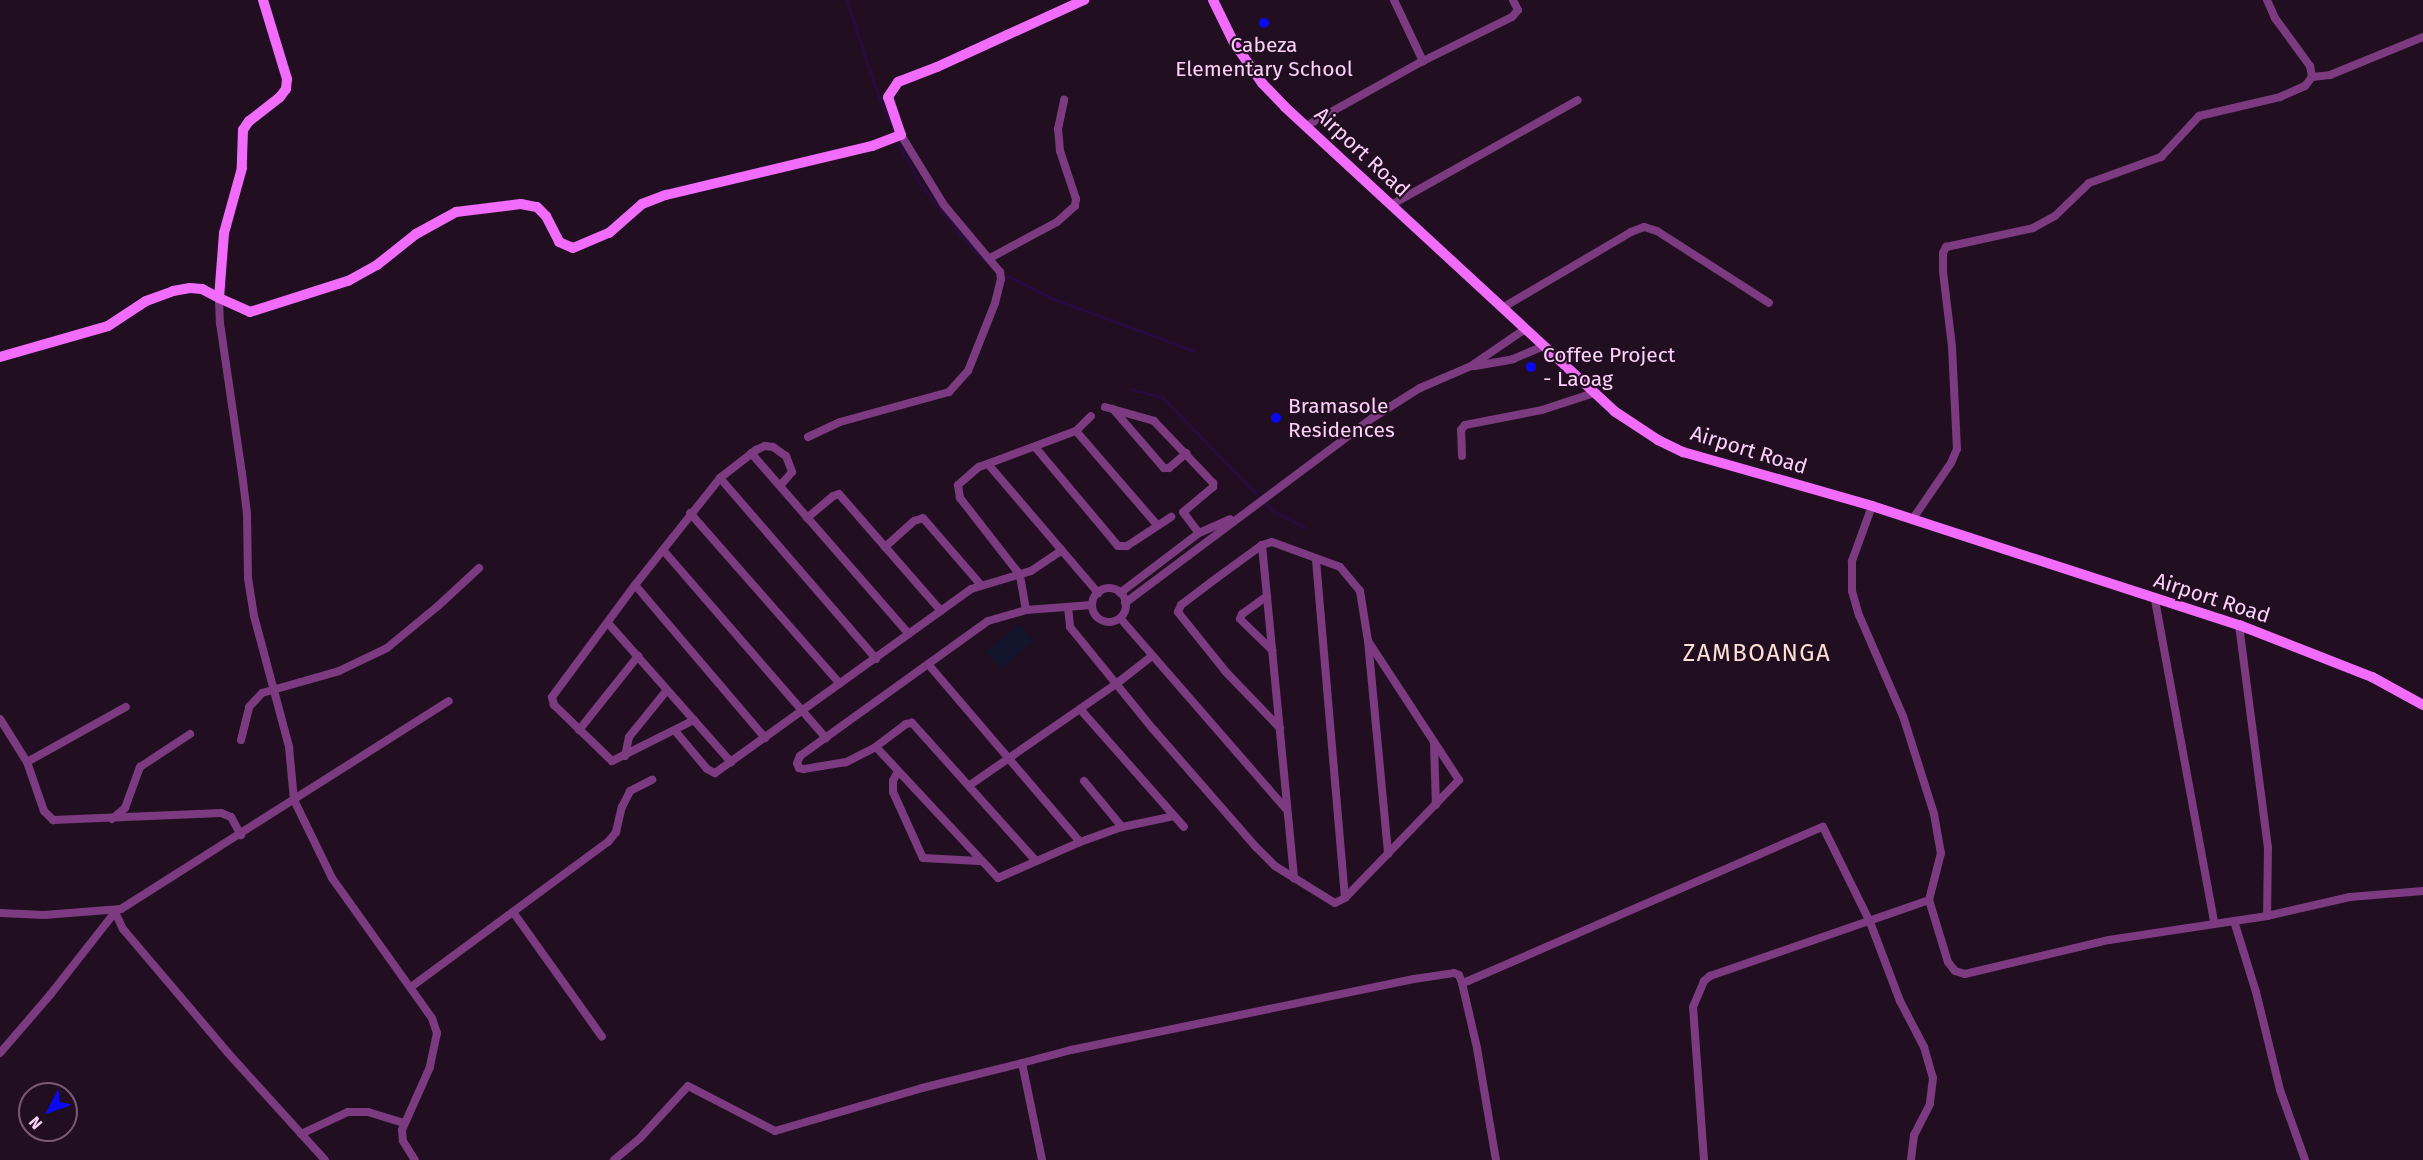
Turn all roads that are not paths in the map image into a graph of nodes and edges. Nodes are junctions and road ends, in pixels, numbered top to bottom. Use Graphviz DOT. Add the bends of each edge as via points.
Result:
graph roads {
  1 [pos="263,0"];
  2 [pos="1084,0"];
  3 [pos="1213,0"];
  4 [pos="1394,0"];
  5 [pos="1513,0"];
  6 [pos="2267,0"];
  7 [pos="2423,37"];
  8 [pos="1423,61"];
  9 [pos="2312,77"];
  10 [pos="1064,100"];
  11 [pos="1578,100"];
  12 [pos="1306,126"];
  13 [pos="901,135"];
  14 [pos="1391,205"];
  15 [pos="990,258"];
  16 [pos="219,298"];
  17 [pos="1769,303"];
  18 [pos="1502,308"];
  19 [pos="1525,329"];
  20 [pos="1544,346"];
  21 [pos="0,357"];
  22 [pos="1471,366"];
  23 [pos="1594,393"];
  24 [pos="1091,416"];
  25 [pos="1076,431"];
  26 [pos="808,437"];
  27 [pos="1035,447"];
  28 [pos="751,453"];
  29 [pos="1186,453"];
  30 [pos="1462,456"];
  31 [pos="988,464"];
  32 [pos="720,478"];
  33 [pos="780,486"];
  34 [pos="1872,506"];
  35 [pos="690,513"];
  36 [pos="1171,517"];
  37 [pos="807,518"];
  38 [pos="1236,518"];
  39 [pos="1912,520"];
  40 [pos="1157,525"];
  41 [pos="1199,534"];
  42 [pos="1262,545"];
  43 [pos="885,547"];
  44 [pos="663,550"];
  45 [pos="1062,550"];
  46 [pos="1316,560"];
  47 [pos="1160,562"];
  48 [pos="479,568"];
  49 [pos="1166,570"];
  50 [pos="1020,575"];
  51 [pos="635,585"];
  52 [pos="981,585"];
  53 [pos="1098,592"];
  54 [pos="1120,593"];
  55 [pos="1267,596"];
  56 [pos="2155,600"];
  57 [pos="1125,603"];
  58 [pos="1092,605"];
  59 [pos="1068,607"];
  60 [pos="1026,610"];
  61 [pos="941,611"];
  62 [pos="1120,618"];
  63 [pos="608,623"];
  64 [pos="2239,625"];
  65 [pos="909,634"];
  66 [pos="1368,642"];
  67 [pos="1272,650"];
  68 [pos="638,656"];
  69 [pos="1152,656"];
  70 [pos="876,659"];
  71 [pos="928,664"];
  72 [pos="840,684"];
  73 [pos="1116,684"];
  74 [pos="272,689"];
  75 [pos="667,690"];
  76 [pos="449,701"];
  77 [pos="2423,705"];
  78 [pos="126,706"];
  79 [pos="1080,709"];
  80 [pos="803,711"];
  81 [pos="0,718"];
  82 [pos="694,720"];
  83 [pos="1280,729"];
  84 [pos="579,730"];
  85 [pos="676,732"];
  86 [pos="190,734"];
  87 [pos="765,738"];
  88 [pos="826,738"];
  89 [pos="241,740"];
  90 [pos="1434,743"];
  91 [pos="876,747"];
  92 [pos="625,756"];
  93 [pos="1008,758"];
  94 [pos="27,762"];
  95 [pos="731,762"];
  96 [pos="898,771"];
  97 [pos="652,780"];
  98 [pos="1084,781"];
  99 [pos="970,785"];
  100 [pos="294,800"];
  101 [pos="1436,805"];
  102 [pos="1288,810"];
  103 [pos="1174,816"];
  104 [pos="111,819"];
  105 [pos="1122,827"];
  106 [pos="1184,827"];
  107 [pos="241,835"];
  108 [pos="1080,842"];
  109 [pos="1388,854"];
  110 [pos="979,861"];
  111 [pos="1036,861"];
  112 [pos="1294,878"];
  113 [pos="2423,891"];
  114 [pos="1345,898"];
  115 [pos="1929,900"];
  116 [pos="116,912"];
  117 [pos="513,912"];
  118 [pos="0,913"];
  119 [pos="2267,916"];
  120 [pos="2234,921"];
  121 [pos="1870,922"];
  122 [pos="2214,923"];
  123 [pos="1462,983"];
  124 [pos="411,987"];
  125 [pos="602,1037"];
  126 [pos="0,1053"];
  127 [pos="1022,1063"];
  128 [pos="403,1123"];
  129 [pos="301,1134"];
  130 [pos="326,1160"];
  131 [pos="415,1160"];
  132 [pos="614,1160"];
  133 [pos="1042,1160"];
  134 [pos="1496,1160"];
  135 [pos="1704,1160"];
  136 [pos="1911,1160"];
  137 [pos="2305,1160"];
  1 -- 16 [label="street" via="288,79 280,98 243,130 242,168 224,233"];
  2 -- 13 [label="street" via="898,82 888,97"];
  3 -- 12 [label="street, Airport Road" via="1234,43 1262,83"];
  4 -- 8 [label="street"];
  5 -- 8 [label="street" via="1518,10 1512,17"];
  6 -- 9 [label="street" via="2275,18 2310,66"];
  7 -- 9 [label="street" via="2330,75"];
  8 -- 12 [label="street"];
  9 -- 39 [label="street" via="2300,90 2199,116 2161,157 2095,180 2055,216 2033,228 1946,247 1943,271 1958,449"];
  10 -- 15 [label="street" via="1058,129 1060,151 1075,206 1057,222"];
  11 -- 14 [label="street"];
  12 -- 14 [label="street, Airport Road"];
  13 -- 15 [label="street" via="944,205"];
  13 -- 16 [label="street" via="872,146 666,195 642,204 609,233 582,246 573,248 559,242 537,207 521,204 479,208 444,217 362,274 328,289 256,312"];
  14 -- 18 [label="street, Airport Road"];
  15 -- 26 [label="street" via="1000,272 1000,286 968,371 957,387 942,395 840,422"];
  16 -- 21 [label="street" via="202,289 173,291 146,301 108,326"];
  16 -- 74 [label="street" via="246,504 248,578"];
  17 -- 18 [label="street" via="1657,231 1644,227"];
  18 -- 19 [label="street, Airport Road"];
  19 -- 20 [label="street, Airport Road"];
  19 -- 22 [label="street"];
  20 -- 22 [label="street" via="1513,359"];
  20 -- 23 [label="street, Airport Road"];
  22 -- 38 [label="street" via="1420,388 1374,417"];
  23 -- 30 [label="street" via="1542,410 1465,426 1461,430"];
  23 -- 34 [label="street, Airport Road" via="1634,425 1683,452"];
  24 -- 25 [label="street"];
  25 -- 27 [label="street"];
  25 -- 40 [label="street"];
  27 -- 31 [label="street"];
  27 -- 40 [label="street" via="1118,546 1126,546"];
  28 -- 32 [label="street"];
  28 -- 33 [label="street"];
  28 -- 33 [label="street" via="765,446 783,453 792,472"];
  29 -- 29 [label="street" via="1164,468 1109,408 1154,421"];
  29 -- 41 [label="street" via="1214,485 1184,512"];
  31 -- 45 [label="street"];
  31 -- 50 [label="street" via="958,485 958,495"];
  32 -- 35 [label="street"];
  32 -- 70 [label="street"];
  33 -- 37 [label="street"];
  34 -- 39 [label="street, Airport Road"];
  34 -- 115 [label="street" via="1852,561 1850,580 1859,615 1903,716 1934,814 1941,853"];
  35 -- 44 [label="street"];
  35 -- 72 [label="street"];
  36 -- 40 [label="street"];
  37 -- 43 [label="street" via="839,494"];
  37 -- 65 [label="street"];
  38 -- 41 [label="street"];
  38 -- 49 [label="street"];
  39 -- 56 [label="street, Airport Road"];
  41 -- 47 [label="street"];
  42 -- 46 [label="street" via="1276,542"];
  42 -- 55 [label="street"];
  42 -- 83 [label="street" via="1181,605 1178,612 1218,663"];
  43 -- 52 [label="street" via="914,521 923,518"];
  43 -- 61 [label="street"];
  44 -- 51 [label="street"];
  44 -- 80 [label="street"];
  45 -- 50 [label="street" via="1038,568"];
  45 -- 53 [label="street"];
  46 -- 66 [label="street" via="1340,567 1356,584 1362,595"];
  46 -- 114 [label="street"];
  47 -- 49 [label="street"];
  47 -- 54 [label="street"];
  48 -- 74 [label="street" via="387,648 339,671"];
  49 -- 57 [label="street"];
  50 -- 52 [label="street"];
  50 -- 60 [label="street"];
  51 -- 63 [label="street"];
  51 -- 87 [label="street"];
  52 -- 61 [label="street"];
  53 -- 54 [label="street" via="1111,588"];
  53 -- 58 [label="street"];
  54 -- 57 [label="street"];
  55 -- 67 [label="street"];
  55 -- 67 [label="street" via="1240,619"];
  56 -- 64 [label="street, Airport Road"];
  56 -- 122 [label="street"];
  57 -- 62 [label="street"];
  58 -- 59 [label="street"];
  58 -- 62 [label="street" via="1102,621"];
  59 -- 60 [label="street"];
  59 -- 73 [label="street" via="1070,627"];
  60 -- 71 [label="street" via="987,621"];
  61 -- 65 [label="street"];
  62 -- 69 [label="street"];
  63 -- 68 [label="street"];
  63 -- 84 [label="street" via="552,697 554,705"];
  64 -- 77 [label="street, Airport Road" via="2372,677"];
  64 -- 119 [label="street" via="2268,847"];
  65 -- 70 [label="street"];
  66 -- 90 [label="street"];
  66 -- 109 [label="street"];
  67 -- 83 [label="street"];
  68 -- 75 [label="street"];
  68 -- 84 [label="street"];
  69 -- 73 [label="street"];
  69 -- 102 [label="street"];
  70 -- 72 [label="street"];
  71 -- 88 [label="street"];
  71 -- 93 [label="street"];
  72 -- 80 [label="street"];
  73 -- 79 [label="street"];
  73 -- 112 [label="street" via="1256,847"];
  74 -- 89 [label="street" via="259,695 249,707"];
  74 -- 100 [label="street" via="289,747"];
  75 -- 82 [label="street"];
  75 -- 92 [label="street" via="629,737"];
  76 -- 100 [label="street"];
  78 -- 94 [label="street"];
  79 -- 93 [label="street"];
  79 -- 103 [label="street"];
  80 -- 87 [label="street"];
  80 -- 88 [label="street"];
  81 -- 94 [label="street"];
  82 -- 85 [label="street"];
  82 -- 95 [label="street"];
  83 -- 102 [label="street"];
  84 -- 92 [label="street" via="610,760"];
  85 -- 92 [label="street"];
  85 -- 95 [label="street" via="713,773"];
  86 -- 104 [label="street" via="140,767 125,808"];
  87 -- 95 [label="street"];
  88 -- 91 [label="street" via="800,756 799,768 846,762"];
  90 -- 101 [label="street"];
  90 -- 101 [label="street" via="1459,780"];
  91 -- 96 [label="street"];
  91 -- 99 [label="street" via="912,723"];
  93 -- 99 [label="street"];
  93 -- 108 [label="street"];
  94 -- 104 [label="street" via="40,804 49,818"];
  96 -- 110 [label="street"];
  96 -- 110 [label="street" via="893,792 922,856"];
  97 -- 117 [label="street" via="626,797 614,836"];
  98 -- 105 [label="street"];
  99 -- 111 [label="street"];
  100 -- 107 [label="street"];
  100 -- 124 [label="street" via="332,878"];
  101 -- 109 [label="street"];
  102 -- 112 [label="street"];
  103 -- 105 [label="street"];
  103 -- 106 [label="street"];
  104 -- 107 [label="street" via="186,812 227,813"];
  105 -- 108 [label="street"];
  107 -- 116 [label="street"];
  108 -- 111 [label="street"];
  109 -- 114 [label="street"];
  110 -- 111 [label="street" via="998,878"];
  112 -- 114 [label="street" via="1335,903"];
  113 -- 119 [label="street" via="2350,897"];
  115 -- 121 [label="street"];
  115 -- 122 [label="street" via="1948,962 1955,971 1965,974 2109,940"];
  116 -- 118 [label="street"];
  116 -- 126 [label="street"];
  116 -- 129 [label="street" via="123,929"];
  117 -- 124 [label="street"];
  117 -- 125 [label="street"];
  119 -- 120 [label="street"];
  120 -- 122 [label="street"];
  120 -- 137 [label="street" via="2280,1090"];
  121 -- 123 [label="street" via="1826,829 1820,828"];
  121 -- 135 [label="street" via="1704,981 1693,1007"];
  121 -- 136 [label="street" via="1900,1001 1924,1047 1933,1078 1930,1104 1912,1142"];
  123 -- 127 [label="street" via="1454,973 1414,979"];
  123 -- 134 [label="street"];
  124 -- 128 [label="street" via="432,1018 437,1033 429,1067"];
  127 -- 132 [label="street" via="775,1131 688,1086"];
  127 -- 133 [label="street"];
  128 -- 129 [label="street" via="368,1112 348,1112"];
  128 -- 131 [label="street" via="403,1141"];
  129 -- 130 [label="street"];
}
